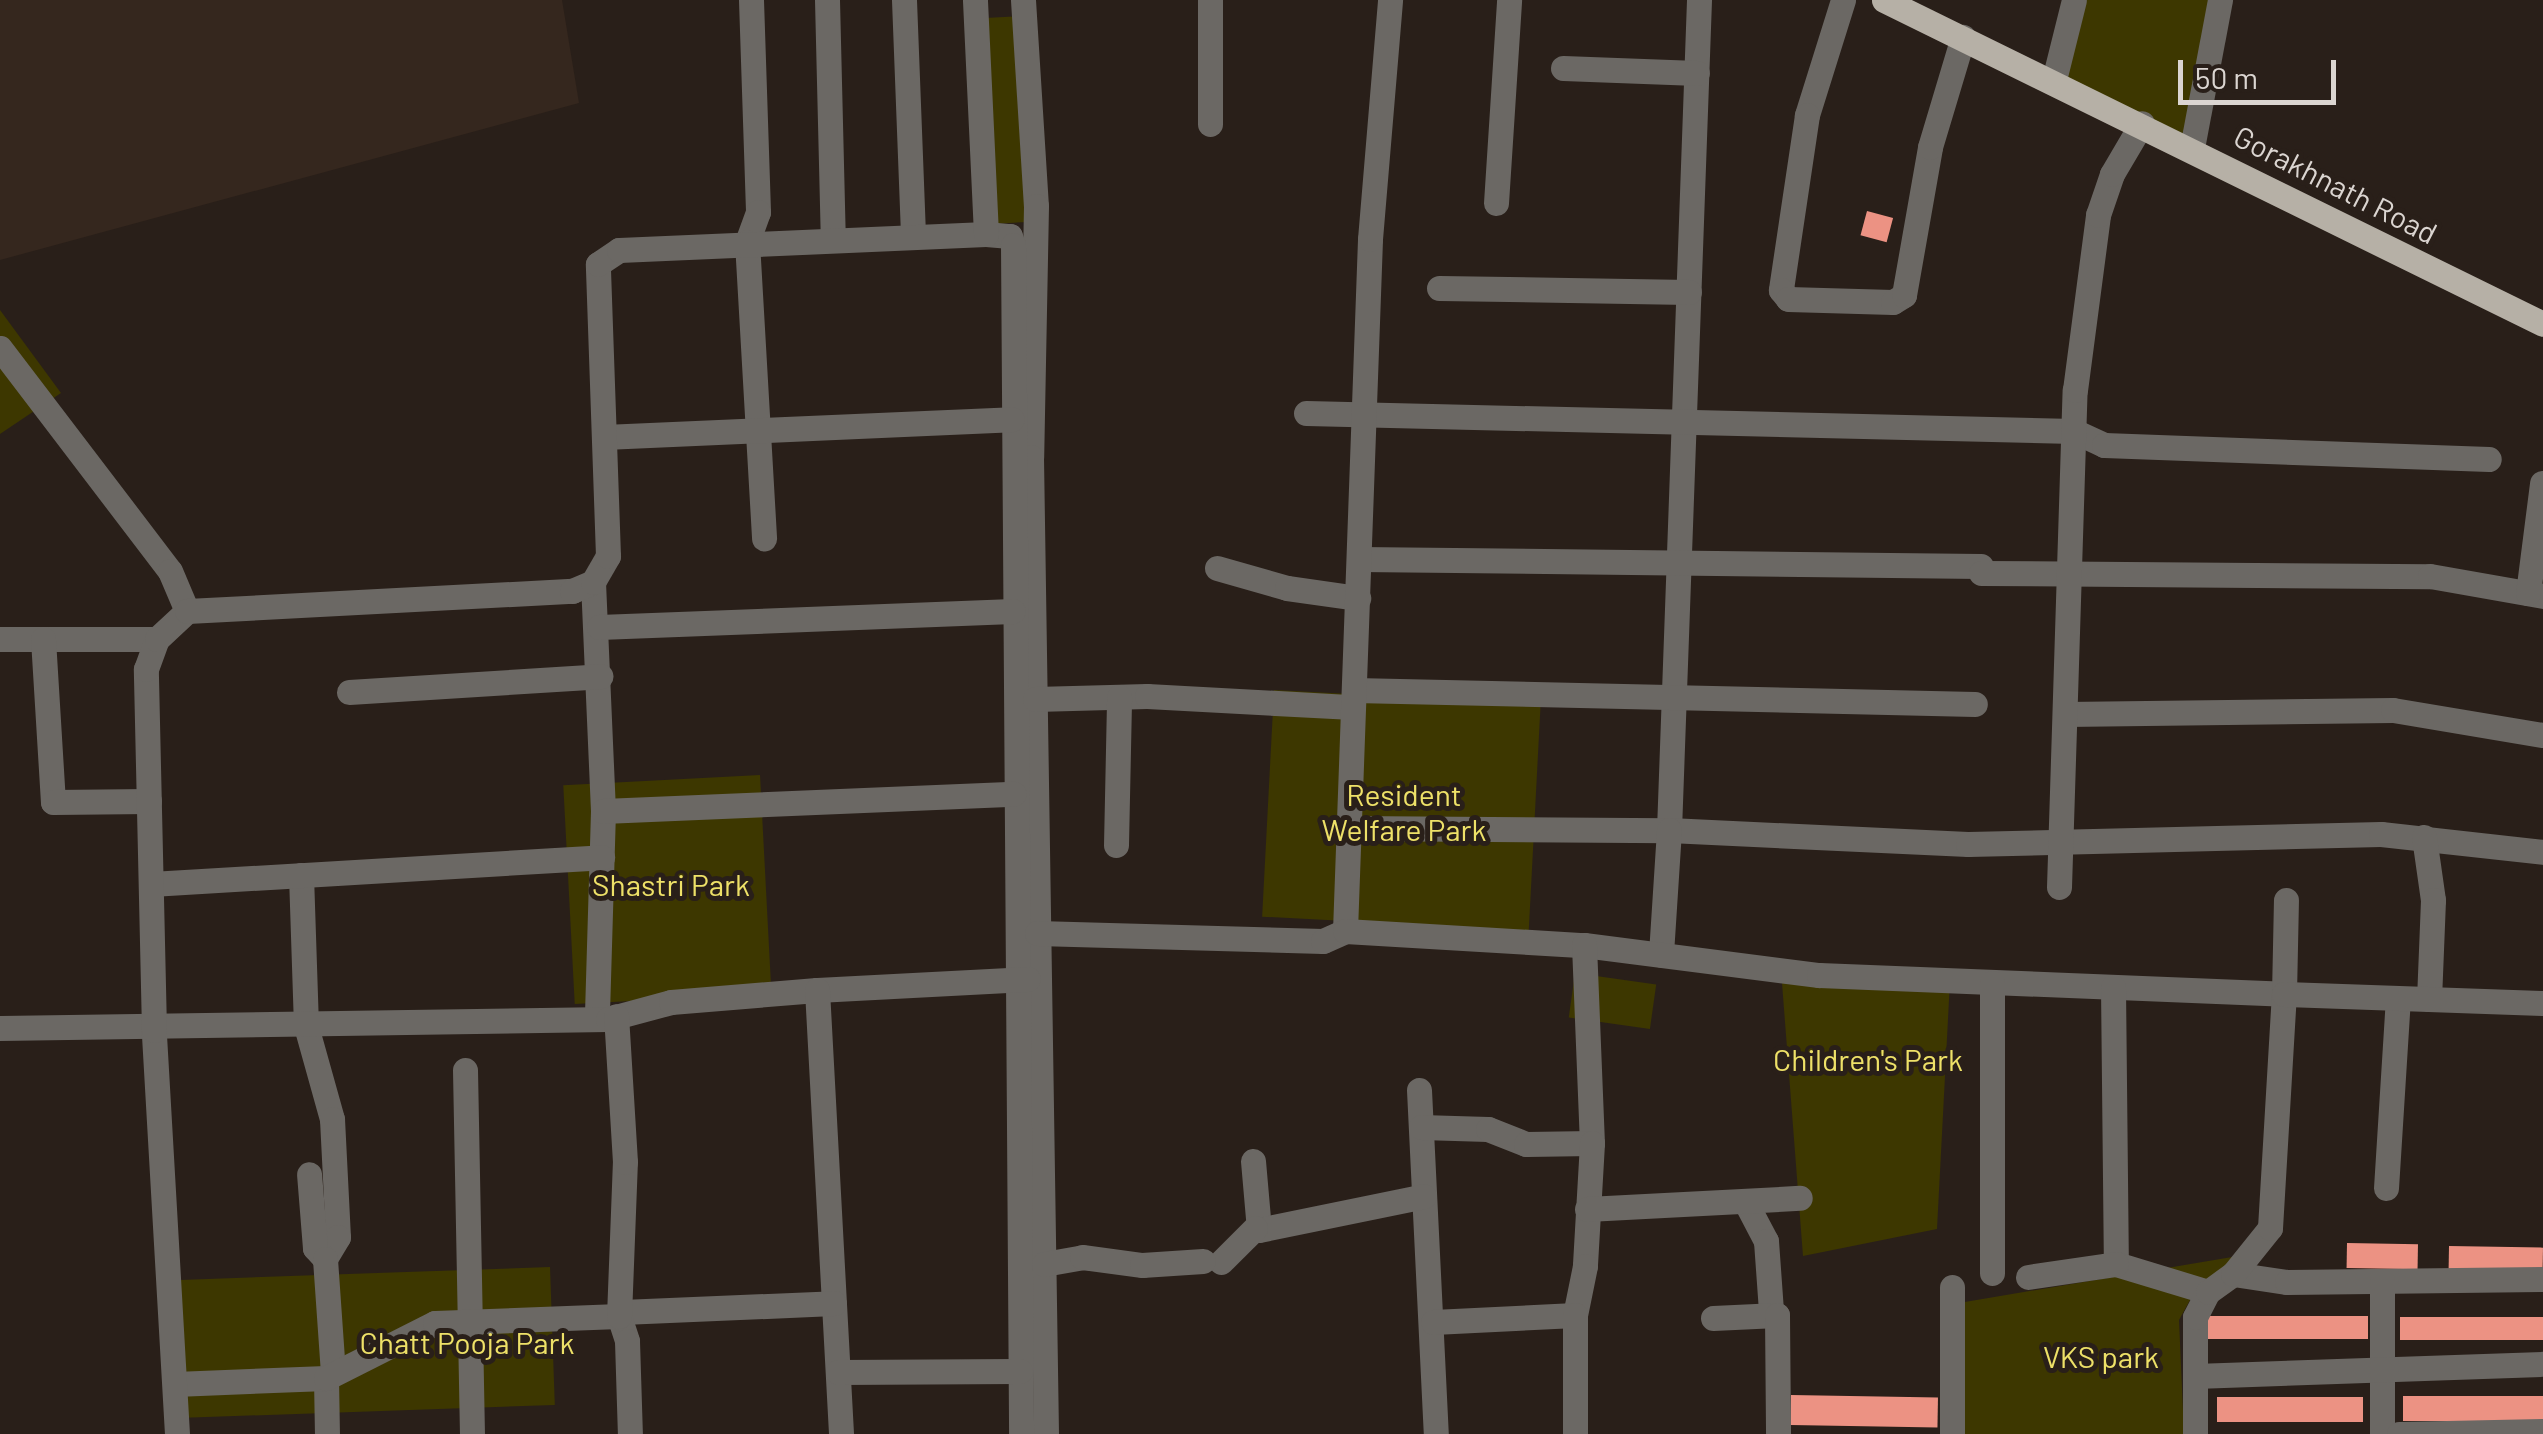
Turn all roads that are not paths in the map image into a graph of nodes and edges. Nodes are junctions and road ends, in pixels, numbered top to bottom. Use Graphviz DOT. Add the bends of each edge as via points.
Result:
graph roads {
  1 [pos="751,0"];
  2 [pos="827,0"];
  3 [pos="904,0"];
  4 [pos="974,0"];
  5 [pos="1023,0"];
  6 [pos="1210,0"];
  7 [pos="1390,0"];
  8 [pos="1508,0"];
  9 [pos="1700,0"];
  10 [pos="1843,0"];
  11 [pos="1884,0"];
  12 [pos="2074,0"];
  13 [pos="2220,0"];
  14 [pos="1963,37"];
  15 [pos="1563,68"];
  16 [pos="1697,73"];
  17 [pos="2054,80"];
  18 [pos="2142,123"];
  19 [pos="1210,124"];
  20 [pos="2192,148"];
  21 [pos="1496,203"];
  22 [pos="986,234"];
  23 [pos="913,236"];
  24 [pos="833,239"];
  25 [pos="747,242"];
  26 [pos="1439,288"];
  27 [pos="1689,292"];
  28 [pos="2543,324"];
  29 [pos="0,348"];
  30 [pos="1364,413"];
  31 [pos="1306,414"];
  32 [pos="1012,419"];
  33 [pos="1685,419"];
  34 [pos="759,430"];
  35 [pos="2074,430"];
  36 [pos="604,437"];
  37 [pos="2489,458"];
  38 [pos="2542,483"];
  39 [pos="764,539"];
  40 [pos="1360,559"];
  41 [pos="1681,565"];
  42 [pos="1217,568"];
  43 [pos="2069,574"];
  44 [pos="593,582"];
  45 [pos="2536,594"];
  46 [pos="1358,598"];
  47 [pos="1013,611"];
  48 [pos="187,612"];
  49 [pos="598,627"];
  50 [pos="0,639"];
  51 [pos="43,639"];
  52 [pos="156,640"];
  53 [pos="600,676"];
  54 [pos="349,692"];
  55 [pos="1678,696"];
  56 [pos="1119,697"];
  57 [pos="1035,699"];
  58 [pos="1354,699"];
  59 [pos="1975,704"];
  60 [pos="2065,714"];
  61 [pos="2543,735"];
  62 [pos="1014,794"];
  63 [pos="149,801"];
  64 [pos="604,811"];
  65 [pos="1349,828"];
  66 [pos="1669,830"];
  67 [pos="2424,837"];
  68 [pos="2060,843"];
  69 [pos="1116,845"];
  70 [pos="2543,852"];
  71 [pos="602,857"];
  72 [pos="301,875"];
  73 [pos="151,884"];
  74 [pos="2059,886"];
  75 [pos="2286,900"];
  76 [pos="1345,932"];
  77 [pos="1037,933"];
  78 [pos="1584,945"];
  79 [pos="1660,955"];
  80 [pos="1026,979"];
  81 [pos="1992,983"];
  82 [pos="2112,988"];
  83 [pos="817,990"];
  84 [pos="2284,994"];
  85 [pos="2398,998"];
  86 [pos="2429,999"];
  87 [pos="2543,1003"];
  88 [pos="607,1018"];
  89 [pos="306,1026"];
  90 [pos="0,1028"];
  91 [pos="154,1030"];
  92 [pos="466,1070"];
  93 [pos="1418,1090"];
  94 [pos="1420,1127"];
  95 [pos="1592,1143"];
  96 [pos="1253,1160"];
  97 [pos="309,1174"];
  98 [pos="2386,1188"];
  99 [pos="1424,1196"];
  100 [pos="1800,1198"];
  101 [pos="1745,1201"];
  102 [pos="1587,1209"];
  103 [pos="1255,1228"];
  104 [pos="326,1259"];
  105 [pos="1044,1264"];
  106 [pos="2116,1264"];
  107 [pos="1992,1273"];
  108 [pos="2234,1274"];
  109 [pos="2028,1277"];
  110 [pos="2543,1279"];
  111 [pos="2382,1281"];
  112 [pos="1952,1287"];
  113 [pos="2208,1292"];
  114 [pos="834,1302"];
  115 [pos="1771,1311"];
  116 [pos="621,1314"];
  117 [pos="1574,1315"];
  118 [pos="1713,1318"];
  119 [pos="470,1319"];
  120 [pos="1433,1322"];
  121 [pos="2543,1364"];
  122 [pos="1020,1370"];
  123 [pos="2383,1370"];
  124 [pos="838,1372"];
  125 [pos="329,1376"];
  126 [pos="2195,1376"];
  127 [pos="175,1384"];
  128 [pos="2543,1430"];
  129 [pos="177,1434"];
  130 [pos="328,1434"];
  131 [pos="472,1434"];
  132 [pos="630,1434"];
  133 [pos="842,1434"];
  134 [pos="1021,1434"];
  135 [pos="1046,1434"];
  136 [pos="1436,1434"];
  137 [pos="1575,1434"];
  138 [pos="1778,1434"];
  139 [pos="1952,1434"];
  140 [pos="2195,1434"];
  141 [pos="2382,1434"];
  142 [pos="2399,1434"];
  1 -- 25 [label="street" via="758,212"];
  2 -- 24 [label="street"];
  3 -- 23 [label="street"];
  4 -- 22 [label="street"];
  5 -- 57 [label="street" via="1036,206"];
  6 -- 19 [label="street"];
  7 -- 30 [label="street"];
  8 -- 21 [label="street"];
  9 -- 16 [label="street"];
  10 -- 14 [label="street" via="1806,115 1781,290 1788,299 1894,302 1904,295 1930,147"];
  11 -- 14 [label="main road, Gorakhnath Road"];
  12 -- 17 [label="street"];
  13 -- 20 [label="street"];
  14 -- 17 [label="main road, Gorakhnath Road"];
  15 -- 16 [label="street"];
  16 -- 27 [label="street"];
  17 -- 18 [label="main road, Gorakhnath Road"];
  18 -- 20 [label="main road, Gorakhnath Road"];
  18 -- 35 [label="street" via="2112,174 2098,215"];
  20 -- 28 [label="main road, Gorakhnath Road"];
  22 -- 23 [label="street"];
  22 -- 32 [label="street" via="1010,236 1013,245"];
  23 -- 24 [label="street"];
  24 -- 25 [label="street"];
  25 -- 34 [label="street"];
  25 -- 36 [label="street" via="619,250 598,264"];
  26 -- 27 [label="street"];
  27 -- 33 [label="street"];
  29 -- 48 [label="street" via="170,570"];
  30 -- 31 [label="street"];
  30 -- 33 [label="street"];
  30 -- 40 [label="street"];
  32 -- 34 [label="street"];
  32 -- 47 [label="street"];
  33 -- 35 [label="street"];
  33 -- 41 [label="street"];
  34 -- 36 [label="street"];
  34 -- 39 [label="street"];
  35 -- 37 [label="street" via="2104,445"];
  35 -- 43 [label="street"];
  36 -- 44 [label="street" via="608,556"];
  38 -- 45 [label="street"];
  40 -- 41 [label="street"];
  40 -- 46 [label="street"];
  41 -- 43 [label="street"];
  41 -- 55 [label="street"];
  42 -- 46 [label="street" via="1286,588"];
  43 -- 45 [label="street" via="2430,576"];
  43 -- 60 [label="street"];
  44 -- 48 [label="street" via="572,590"];
  44 -- 49 [label="street"];
  46 -- 58 [label="street"];
  47 -- 49 [label="street"];
  47 -- 62 [label="street"];
  48 -- 52 [label="street"];
  49 -- 53 [label="street"];
  50 -- 51 [label="street"];
  51 -- 52 [label="street"];
  51 -- 63 [label="street" via="53,802"];
  52 -- 63 [label="street" via="146,669"];
  53 -- 54 [label="street"];
  53 -- 64 [label="street"];
  55 -- 58 [label="street"];
  55 -- 59 [label="street"];
  55 -- 66 [label="street"];
  56 -- 57 [label="street"];
  56 -- 58 [label="street"];
  56 -- 69 [label="street"];
  57 -- 77 [label="street"];
  58 -- 65 [label="street"];
  60 -- 61 [label="street" via="2393,710"];
  60 -- 68 [label="street"];
  62 -- 64 [label="street"];
  62 -- 80 [label="street"];
  63 -- 73 [label="street"];
  64 -- 71 [label="street"];
  65 -- 66 [label="street"];
  65 -- 76 [label="street"];
  66 -- 68 [label="street"];
  66 -- 79 [label="street"];
  67 -- 68 [label="street"];
  67 -- 70 [label="street"];
  67 -- 86 [label="street" via="2433,900"];
  68 -- 74 [label="street"];
  71 -- 72 [label="street"];
  71 -- 88 [label="street"];
  72 -- 73 [label="street"];
  72 -- 89 [label="street"];
  73 -- 91 [label="street"];
  75 -- 84 [label="street"];
  76 -- 77 [label="street" via="1323,941"];
  76 -- 78 [label="street"];
  77 -- 80 [label="street"];
  78 -- 79 [label="street"];
  78 -- 95 [label="street"];
  79 -- 81 [label="street" via="1819,975"];
  80 -- 83 [label="street"];
  80 -- 105 [label="street"];
  80 -- 122 [label="street"];
  81 -- 82 [label="street"];
  81 -- 107 [label="street"];
  82 -- 84 [label="street"];
  82 -- 106 [label="street"];
  83 -- 88 [label="street" via="671,1002"];
  83 -- 114 [label="street"];
  84 -- 85 [label="street"];
  84 -- 108 [label="street" via="2270,1228"];
  85 -- 86 [label="street"];
  85 -- 98 [label="street"];
  86 -- 87 [label="street"];
  88 -- 89 [label="street"];
  88 -- 116 [label="street" via="625,1162"];
  89 -- 91 [label="street"];
  89 -- 104 [label="street" via="332,1119 338,1237"];
  90 -- 91 [label="street"];
  91 -- 127 [label="street"];
  92 -- 119 [label="street"];
  93 -- 94 [label="street"];
  94 -- 95 [label="street" via="1488,1129 1526,1144"];
  94 -- 99 [label="street"];
  95 -- 102 [label="street"];
  96 -- 103 [label="street"];
  97 -- 104 [label="street" via="314,1248"];
  99 -- 103 [label="street"];
  99 -- 120 [label="street"];
  100 -- 101 [label="street"];
  101 -- 102 [label="street"];
  101 -- 115 [label="street" via="1766,1241"];
  102 -- 117 [label="street"];
  103 -- 105 [label="street" via="1212,1262 1142,1266 1082,1257"];
  104 -- 125 [label="street"];
  105 -- 135 [label="street"];
  106 -- 109 [label="street"];
  106 -- 113 [label="street"];
  108 -- 111 [label="street" via="2275,1282"];
  108 -- 113 [label="street"];
  110 -- 111 [label="street"];
  111 -- 123 [label="street"];
  112 -- 139 [label="street"];
  113 -- 126 [label="street" via="2194,1317"];
  114 -- 116 [label="street"];
  114 -- 124 [label="street"];
  115 -- 118 [label="street"];
  115 -- 138 [label="street" via="1778,1315"];
  116 -- 119 [label="street"];
  116 -- 132 [label="street"];
  117 -- 120 [label="street"];
  117 -- 137 [label="street"];
  119 -- 125 [label="street" via="419,1328"];
  119 -- 131 [label="street"];
  120 -- 136 [label="street"];
  121 -- 123 [label="street"];
  122 -- 124 [label="street"];
  122 -- 134 [label="street"];
  123 -- 126 [label="street"];
  123 -- 141 [label="street"];
  124 -- 133 [label="street"];
  125 -- 127 [label="street"];
  125 -- 130 [label="street"];
  126 -- 140 [label="street"];
  127 -- 129 [label="street"];
  128 -- 142 [label="street"];
}
